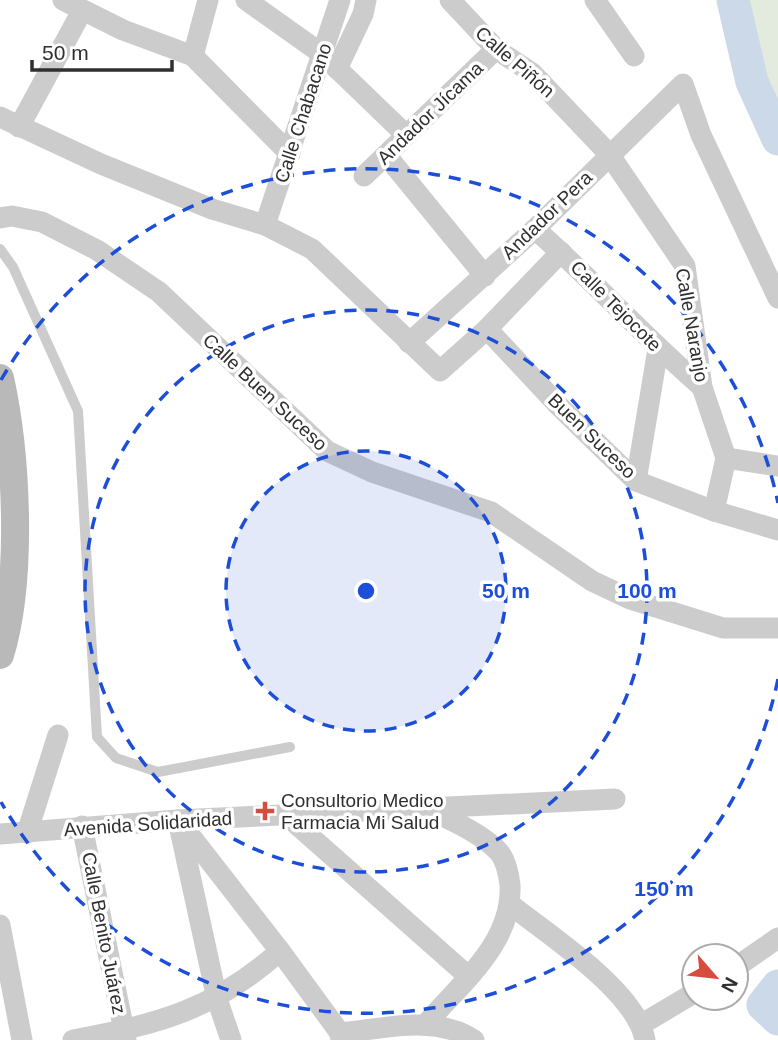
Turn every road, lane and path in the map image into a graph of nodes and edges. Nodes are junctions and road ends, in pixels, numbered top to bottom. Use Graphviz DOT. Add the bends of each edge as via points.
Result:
graph roads {
  1 [pos="63,0"];
  2 [pos="208,0"];
  3 [pos="246,0"];
  4 [pos="340,0"];
  5 [pos="366,0"];
  6 [pos="450,0"];
  7 [pos="595,0"];
  8 [pos="82,11"];
  9 [pos="496,50"];
  10 [pos="193,56"];
  11 [pos="634,56"];
  12 [pos="330,62"];
  13 [pos="0,117"];
  14 [pos="19,127"];
  15 [pos="406,135"];
  16 [pos="290,154"];
  17 [pos="609,154"];
  18 [pos="386,155"];
  19 [pos="364,176"];
  20 [pos="0,218"];
  21 [pos="265,225"];
  22 [pos="535,229"];
  23 [pos="0,249"];
  24 [pos="561,252"];
  25 [pos="485,276"];
  26 [pos="778,298"];
  27 [pos="486,329"];
  28 [pos="409,343"];
  29 [pos="658,349"];
  30 [pos="0,379"];
  31 [pos="702,387"];
  32 [pos="726,458"];
  33 [pos="778,466"];
  34 [pos="636,481"];
  35 [pos="714,511"];
  36 [pos="778,530"];
  37 [pos="778,628"];
  38 [pos="0,655"];
  39 [pos="58,734"];
  40 [pos="290,747"];
  41 [pos="615,799"];
  42 [pos="426,808"];
  43 [pos="287,816"];
  44 [pos="177,820"];
  45 [pos="82,827"];
  46 [pos="27,833"];
  47 [pos="0,834"];
  48 [pos="511,905"];
  49 [pos="0,925"];
  50 [pos="778,938"];
  51 [pos="281,951"];
  52 [pos="750,957"];
  53 [pos="468,976"];
  54 [pos="217,999"];
  55 [pos="680,1004"];
  56 [pos="426,1024"];
  57 [pos="643,1032"];
  58 [pos="125,1035"];
  59 [pos="340,1037"];
  60 [pos="467,1038"];
  61 [pos="22,1040"];
  62 [pos="73,1040"];
  63 [pos="231,1040"];
  1 -- 8 [label="street"];
  2 -- 10 [label="street"];
  3 -- 12 [label="street"];
  4 -- 12 [label="street, Calle Chabacano"];
  5 -- 12 [label="street" via="363,14"];
  6 -- 9 [label="street, Calle Piñón"];
  7 -- 11 [label="street"];
  8 -- 10 [label="street"];
  8 -- 14 [label="street"];
  9 -- 15 [label="street, Andador Jícama"];
  9 -- 17 [label="street, Calle Piñón" via="532,74"];
  10 -- 16 [label="street"];
  12 -- 15 [label="street"];
  12 -- 16 [label="street, Calle Chabacano"];
  13 -- 14 [label="street"];
  14 -- 21 [label="street" via="212,209"];
  15 -- 18 [label="street, Andador Jícama"];
  16 -- 21 [label="street, Calle Chabacano"];
  17 -- 22 [label="street, Andador Pera"];
  17 -- 26 [label="street, Andador Pera" via="683,84 701,135"];
  17 -- 31 [label="street, Calle Naranjo" via="685,266"];
  18 -- 19 [label="street, Andador Jícama"];
  18 -- 25 [label="street"];
  20 -- 37 [label="street, Calle Buen Suceso" via="42,222 97,250 159,292 327,451 372,472 491,512 592,581 630,599 723,628"];
  21 -- 28 [label="street" via="312,249"];
  22 -- 24 [label="street, Calle Tejocote"];
  22 -- 25 [label="street, Andador Pera"];
  23 -- 40 [label="lane" via="13,267 78,411 97,737 116,758 158,772"];
  24 -- 27 [label="street, Calle Tejocote"];
  24 -- 29 [label="street, Calle Tejocote"];
  25 -- 28 [label="street, Andador Pera"];
  27 -- 28 [label="street" via="440,371"];
  27 -- 34 [label="street, Buen Suceso"];
  29 -- 31 [label="street, Calle Tejocote"];
  29 -- 34 [label="street"];
  30 -- 38 [label="main road" via="8,416 15,562"];
  31 -- 32 [label="street, Calle Naranjo"];
  32 -- 33 [label="street"];
  32 -- 35 [label="street"];
  34 -- 35 [label="street, Buen Suceso"];
  35 -- 36 [label="street, Buen Suceso"];
  39 -- 46 [label="street"];
  41 -- 42 [label="street"];
  42 -- 43 [label="street, Avenida Solidaridad"];
  42 -- 48 [label="street, Avenida Solidaridad" via="478,834 500,852 509,876"];
  43 -- 44 [label="street, Avenida Solidaridad"];
  43 -- 53 [label="street"];
  44 -- 45 [label="street, Avenida Solidaridad"];
  44 -- 51 [label="street"];
  44 -- 54 [label="street"];
  45 -- 46 [label="street, Avenida Solidaridad"];
  45 -- 58 [label="street, Calle Benito Juárez"];
  46 -- 47 [label="street, Avenida Solidaridad"];
  48 -- 53 [label="street, Avenida Solidaridad" via="497,943"];
  48 -- 57 [label="street" via="605,982"];
  49 -- 61 [label="street"];
  50 -- 52 [label="street"];
  51 -- 54 [label="street"];
  51 -- 59 [label="street"];
  53 -- 56 [label="street, Avenida Solidaridad"];
  54 -- 58 [label="street"];
  54 -- 63 [label="street"];
  55 -- 57 [label="street"];
  56 -- 59 [label="street"];
  56 -- 60 [label="street"];
  58 -- 62 [label="street"];
}
